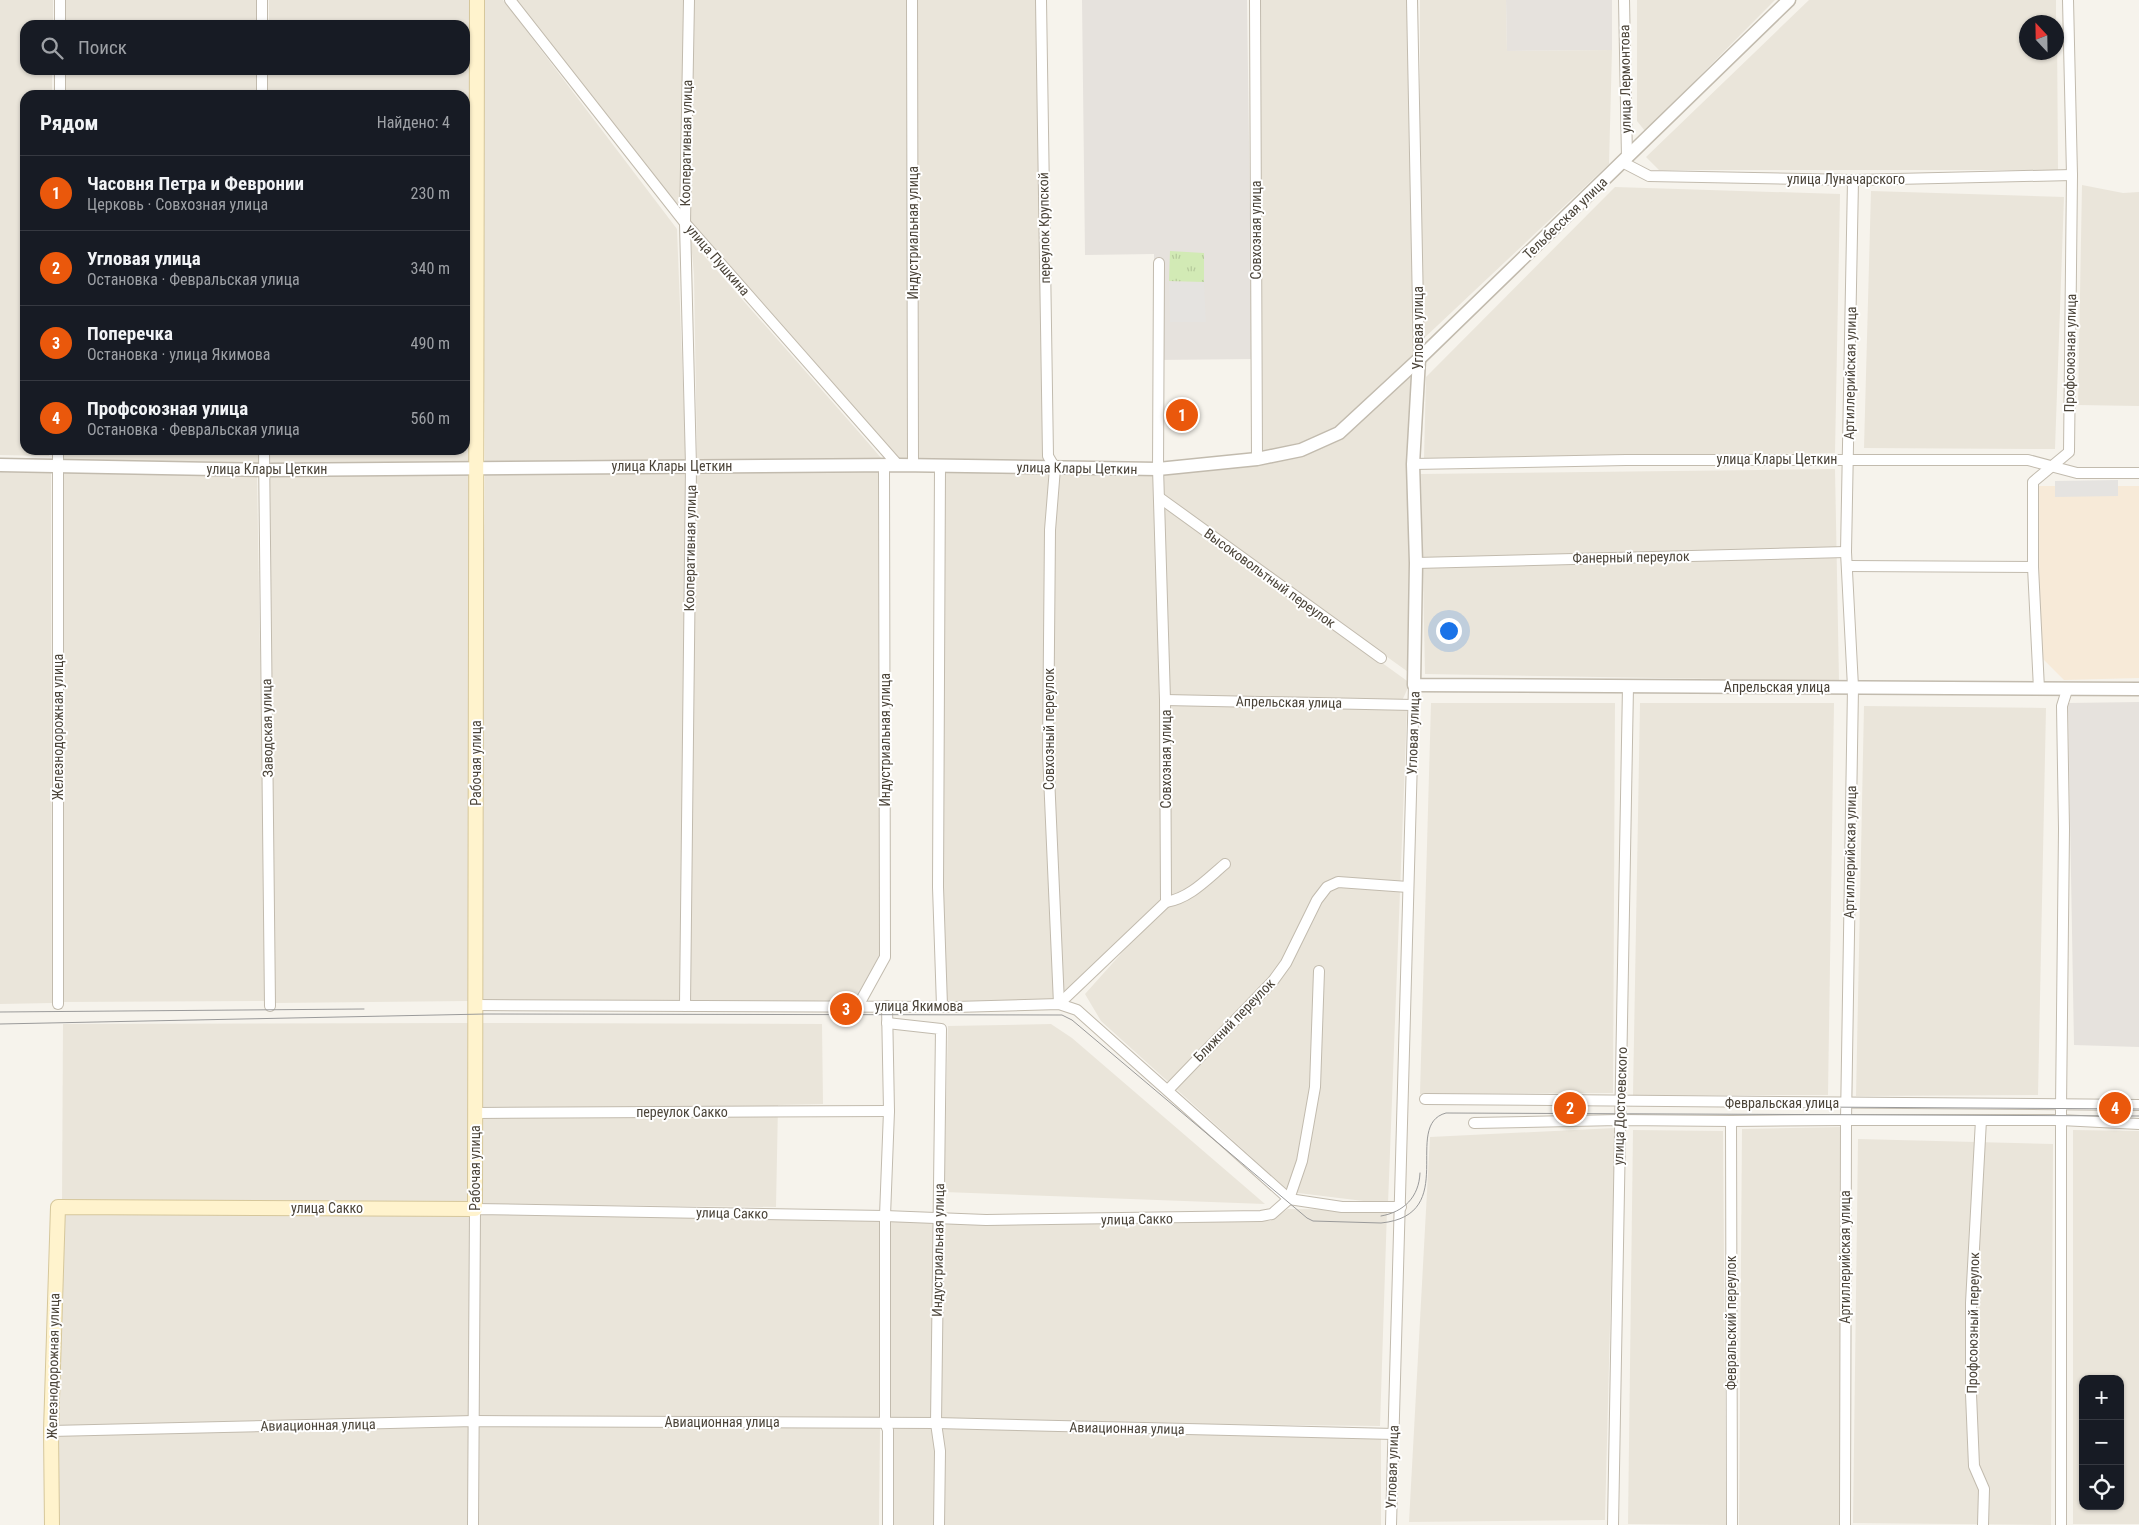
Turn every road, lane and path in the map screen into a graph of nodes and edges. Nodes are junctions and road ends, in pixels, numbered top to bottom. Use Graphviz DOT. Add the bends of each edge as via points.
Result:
graph roads {
  1 [pos="60,0"];
  2 [pos="262,0"];
  3 [pos="477,0"];
  4 [pos="510,0"];
  5 [pos="689,0"];
  6 [pos="912,0"];
  7 [pos="1041,0"];
  8 [pos="1254,0"];
  9 [pos="1412,0"];
  10 [pos="1624,0"];
  11 [pos="1789,0"];
  12 [pos="2068,0"];
  13 [pos="60,20"];
  14 [pos="262,20"];
  15 [pos="60,75"];
  16 [pos="262,75"];
  17 [pos="60,90"];
  18 [pos="262,90"];
  19 [pos="1624,160"];
  20 [pos="2072,175"];
  21 [pos="1853,180"];
  22 [pos="685,223"];
  23 [pos="1158,263"];
  24 [pos="1419,360"];
  25 [pos="1339,433"];
  26 [pos="58,455"];
  27 [pos="264,455"];
  28 [pos="1848,458"];
  29 [pos="1257,459"];
  30 [pos="1413,464"];
  31 [pos="0,465"];
  32 [pos="898,465"];
  33 [pos="58,466"];
  34 [pos="690,466"];
  35 [pos="884,466"];
  36 [pos="913,466"];
  37 [pos="940,466"];
  38 [pos="2052,466"];
  39 [pos="1055,468"];
  40 [pos="476,469"];
  41 [pos="1158,469"];
  42 [pos="264,470"];
  43 [pos="2139,473"];
  44 [pos="1160,498"];
  45 [pos="1846,552"];
  46 [pos="1416,563"];
  47 [pos="1848,566"];
  48 [pos="2033,567"];
  49 [pos="1381,658"];
  50 [pos="1414,684"];
  51 [pos="1628,686"];
  52 [pos="1853,687"];
  53 [pos="2039,689"];
  54 [pos="2139,689"];
  55 [pos="2067,690"];
  56 [pos="1165,700"];
  57 [pos="1413,705"];
  58 [pos="1225,864"];
  59 [pos="1408,887"];
  60 [pos="1166,902"];
  61 [pos="1319,971"];
  62 [pos="58,1004"];
  63 [pos="1059,1004"];
  64 [pos="476,1005"];
  65 [pos="270,1006"];
  66 [pos="686,1006"];
  67 [pos="858,1006"];
  68 [pos="887,1006"];
  69 [pos="942,1006"];
  70 [pos="887,1023"];
  71 [pos="1168,1090"];
  72 [pos="1425,1099"];
  73 [pos="1622,1102"];
  74 [pos="1846,1103"];
  75 [pos="2062,1104"];
  76 [pos="2139,1105"];
  77 [pos="889,1111"];
  78 [pos="476,1113"];
  79 [pos="1619,1120"];
  80 [pos="1846,1120"];
  81 [pos="1981,1120"];
  82 [pos="2062,1120"];
  83 [pos="1731,1122"];
  84 [pos="1474,1123"];
  85 [pos="2139,1124"];
  86 [pos="1290,1199"];
  87 [pos="58,1207"];
  88 [pos="1401,1207"];
  89 [pos="475,1209"];
  90 [pos="885,1216"];
  91 [pos="939,1218"];
  92 [pos="474,1421"];
  93 [pos="885,1423"];
  94 [pos="936,1424"];
  95 [pos="51,1431"];
  96 [pos="1394,1434"];
  97 [pos="52,1525"];
  98 [pos="473,1525"];
  99 [pos="888,1525"];
  100 [pos="939,1525"];
  101 [pos="1391,1525"];
  102 [pos="1613,1525"];
  103 [pos="1732,1525"];
  104 [pos="1845,1525"];
  105 [pos="1983,1525"];
  106 [pos="2062,1525"];
  1 -- 13 [label="street"];
  2 -- 14 [label="street"];
  3 -- 40 [label="main road, Рабочая улица"];
  4 -- 22 [label="street, улица Пушкина"];
  5 -- 22 [label="street, Кооперативная улица"];
  6 -- 36 [label="street, Индустриальная улица"];
  7 -- 39 [label="street, переулок Крупской" via="1048,456"];
  8 -- 29 [label="street, Совхозная улица"];
  9 -- 24 [label="street, Угловая улица"];
  10 -- 19 [label="street, улица Лермонтова"];
  11 -- 19 [label="street, Тельбесская улица"];
  12 -- 20 [label="street, Профсоюзная улица"];
  15 -- 17 [label="street"];
  16 -- 18 [label="street"];
  19 -- 21 [label="street, улица Луначарского" via="1649,176"];
  19 -- 24 [label="street, Тельбесская улица"];
  20 -- 21 [label="street, улица Луначарского"];
  20 -- 38 [label="street, Профсоюзная улица" via="2069,452"];
  21 -- 28 [label="street, Артиллерийская улица"];
  22 -- 32 [label="street, улица Пушкина"];
  22 -- 34 [label="street, Кооперативная улица"];
  23 -- 41 [label="street, Совхозная улица"];
  24 -- 25 [label="street, Тельбесская улица"];
  24 -- 30 [label="street, Угловая улица"];
  25 -- 29 [label="street, улица Клары Цеткин" via="1301,450"];
  26 -- 33 [label="street, Железнодорожная улица"];
  27 -- 42 [label="street, Заводская улица"];
  28 -- 30 [label="street, улица Клары Цеткин"];
  28 -- 38 [label="street, улица Клары Цеткин" via="2028,460"];
  28 -- 45 [label="street, Артиллерийская улица"];
  29 -- 41 [label="street, улица Клары Цеткин"];
  30 -- 46 [label="street, Угловая улица"];
  31 -- 33 [label="street, улица Клары Цеткин"];
  32 -- 35 [label="street, улица Клары Цеткин"];
  32 -- 36 [label="street, улица Клары Цеткин"];
  33 -- 42 [label="street, улица Клары Цеткин"];
  33 -- 62 [label="street, Железнодорожная улица"];
  34 -- 35 [label="street, улица Клары Цеткин"];
  34 -- 40 [label="street, улица Клары Цеткин"];
  34 -- 66 [label="street, Кооперативная улица"];
  35 -- 67 [label="street, Индустриальная улица" via="885,957"];
  36 -- 37 [label="street, улица Клары Цеткин"];
  37 -- 39 [label="street, улица Клары Цеткин"];
  37 -- 69 [label="street" via="938,887"];
  38 -- 43 [label="street, улица Клары Цеткин" via="2077,473"];
  38 -- 48 [label="street, Профсоюзная улица" via="2033,482"];
  39 -- 41 [label="street, улица Клары Цеткин"];
  39 -- 63 [label="street, Совхозный переулок" via="1050,530 1048,753"];
  40 -- 42 [label="street, улица Клары Цеткин"];
  40 -- 64 [label="main road, Рабочая улица"];
  41 -- 44 [label="street, Совхозная улица"];
  42 -- 65 [label="street, Заводская улица"];
  44 -- 49 [label="street, Высоковольтный переулок"];
  44 -- 56 [label="street, Совхозная улица"];
  45 -- 46 [label="street, Фанерный переулок"];
  45 -- 47 [label="street, Артиллерийская улица"];
  46 -- 50 [label="street, Угловая улица"];
  47 -- 48 [label="street"];
  47 -- 52 [label="street, Артиллерийская улица"];
  48 -- 53 [label="street, Профсоюзная улица"];
  50 -- 51 [label="street, Апрельская улица"];
  50 -- 57 [label="street, Угловая улица"];
  51 -- 52 [label="street, Апрельская улица"];
  51 -- 73 [label="street, улица Достоевского"];
  52 -- 53 [label="street, Апрельская улица"];
  52 -- 74 [label="street, Артиллерийская улица"];
  53 -- 55 [label="street, Апрельская улица"];
  54 -- 55 [label="street, Апрельская улица"];
  55 -- 75 [label="street" via="2062,706"];
  56 -- 57 [label="street, Апрельская улица"];
  56 -- 60 [label="street, Совхозная улица"];
  57 -- 59 [label="street, Угловая улица"];
  58 -- 60 [label="street" via="1188,895"];
  59 -- 71 [label="street, Ближний переулок" via="1338,882 1327,887 1273,981"];
  59 -- 88 [label="street, Угловая улица"];
  60 -- 63 [label="street"];
  61 -- 86 [label="street" via="1315,1087 1302,1161"];
  63 -- 69 [label="street, улица Якимова"];
  63 -- 71 [label="street, улица Якимова" via="1077,1010"];
  64 -- 66 [label="street, улица Якимова"];
  64 -- 78 [label="main road, Рабочая улица"];
  66 -- 67 [label="street, улица Якимова"];
  67 -- 68 [label="street, улица Якимова"];
  68 -- 69 [label="street, улица Якимова"];
  68 -- 70 [label="street"];
  70 -- 77 [label="street"];
  70 -- 91 [label="street, Индустриальная улица" via="941,1029"];
  71 -- 86 [label="street, улица Якимова"];
  72 -- 73 [label="street, Февральская улица"];
  73 -- 74 [label="street, Февральская улица"];
  73 -- 79 [label="street, улица Достоевского"];
  74 -- 75 [label="street, Февральская улица"];
  74 -- 80 [label="street, Артиллерийская улица"];
  75 -- 76 [label="street, Февральская улица"];
  75 -- 82 [label="street"];
  77 -- 78 [label="street, переулок Сакко"];
  77 -- 90 [label="street"];
  78 -- 89 [label="main road, Рабочая улица"];
  79 -- 83 [label="street"];
  79 -- 84 [label="street"];
  79 -- 102 [label="street, улица Достоевского"];
  80 -- 81 [label="street"];
  80 -- 83 [label="street"];
  80 -- 104 [label="street, Артиллерийская улица"];
  81 -- 82 [label="street"];
  81 -- 105 [label="street, Профсоюзный переулок" via="1971,1303 1971,1367 1974,1466 1984,1489"];
  82 -- 85 [label="street"];
  82 -- 106 [label="street"];
  83 -- 103 [label="street, Февральский переулок"];
  86 -- 88 [label="street" via="1342,1207"];
  86 -- 91 [label="street, улица Сакко" via="1272,1214 1261,1216"];
  87 -- 89 [label="main road, улица Сакко"];
  87 -- 95 [label="main road, Железнодорожная улица"];
  88 -- 96 [label="street, Угловая улица"];
  89 -- 90 [label="street, улица Сакко"];
  89 -- 92 [label="street, Рабочая улица"];
  90 -- 91 [label="street, улица Сакко"];
  90 -- 93 [label="street"];
  91 -- 94 [label="street, Индустриальная улица"];
  92 -- 93 [label="street, Авиационная улица"];
  92 -- 95 [label="street, Авиационная улица"];
  92 -- 98 [label="street, Рабочая улица"];
  93 -- 94 [label="street, Авиационная улица"];
  93 -- 99 [label="street" via="888,1430"];
  94 -- 96 [label="street, Авиационная улица"];
  94 -- 100 [label="street, Индустриальная улица" via="940,1451"];
  95 -- 97 [label="main road, Железнодорожная улица"];
  96 -- 101 [label="street, Угловая улица"];
}
